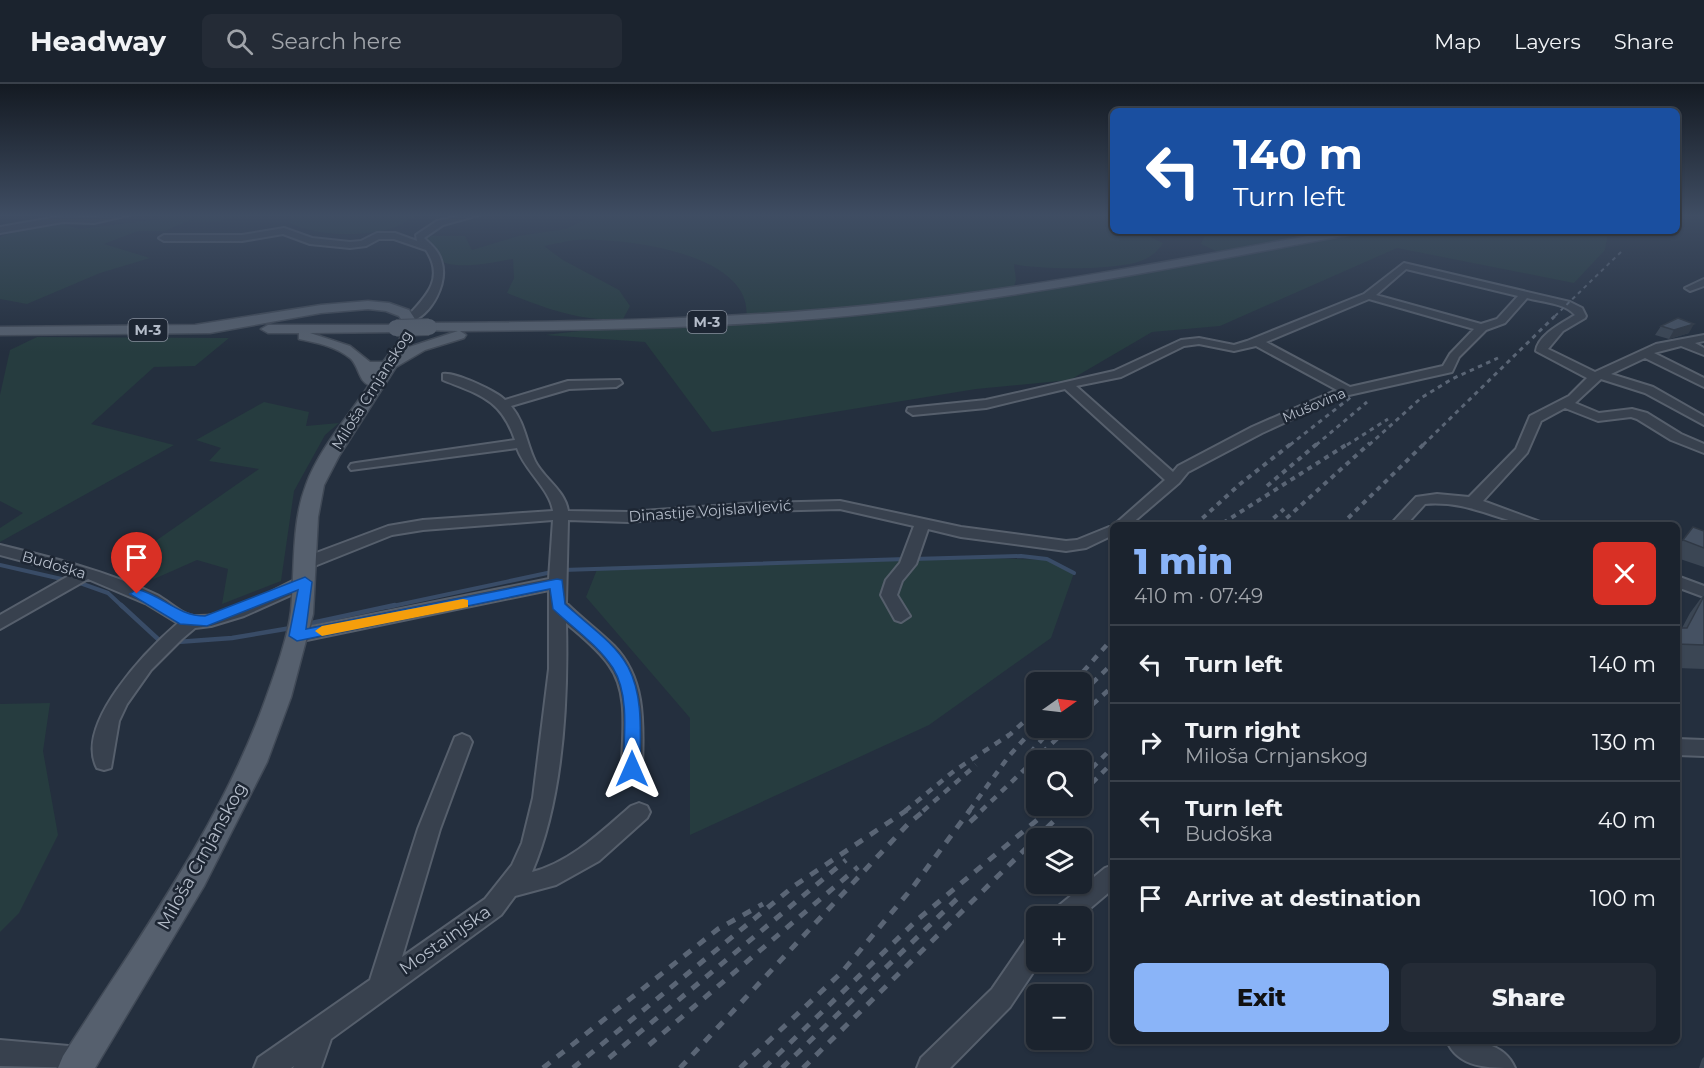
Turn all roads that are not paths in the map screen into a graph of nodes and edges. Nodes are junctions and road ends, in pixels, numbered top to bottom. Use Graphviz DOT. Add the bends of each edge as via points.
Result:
graph roads {
  1 [pos="434,260"];
  2 [pos="1188,260"];
  3 [pos="1704,282"];
  4 [pos="1690,288"];
  5 [pos="1525,294"];
  6 [pos="1368,296"];
  7 [pos="363,305"];
  8 [pos="410,319"];
  9 [pos="547,327"];
  10 [pos="393,328"];
  11 [pos="1482,328"];
  12 [pos="196,329"];
  13 [pos="256,329"];
  14 [pos="0,331"];
  15 [pos="1704,338"];
  16 [pos="1681,341"];
  17 [pos="1257,342"];
  18 [pos="1704,352"];
  19 [pos="1645,353"];
  20 [pos="388,366"];
  21 [pos="366,367"];
  22 [pos="1598,376"];
  23 [pos="447,377"];
  24 [pos="616,383"];
  25 [pos="1704,383"];
  26 [pos="1068,386"];
  27 [pos="1346,390"];
  28 [pos="1564,403"];
  29 [pos="364,404"];
  30 [pos="502,405"];
  31 [pos="914,411"];
  32 [pos="1704,421"];
  33 [pos="523,443"];
  34 [pos="1704,449"];
  35 [pos="356,467"];
  36 [pos="1174,480"];
  37 [pos="1474,501"];
  38 [pos="561,515"];
  39 [pos="1125,522"];
  40 [pos="1401,522"];
  41 [pos="1527,522"];
  42 [pos="922,524"];
  43 [pos="1110,530"];
  44 [pos="0,550"];
  45 [pos="306,572"];
  46 [pos="85,574"];
  47 [pos="1680,582"];
  48 [pos="557,583"];
  49 [pos="1704,592"];
  50 [pos="901,616"];
  51 [pos="0,623"];
  52 [pos="185,626"];
  53 [pos="299,627"];
  54 [pos="462,742"];
  55 [pos="1680,747"];
  56 [pos="1704,748"];
  57 [pos="104,762"];
  58 [pos="632,769"];
  59 [pos="639,812"];
  60 [pos="1110,877"];
  61 [pos="510,888"];
  62 [pos="1076,906"];
  63 [pos="1026,961"];
  64 [pos="381,986"];
  65 [pos="321,1029"];
  66 [pos="1465,1044"];
  67 [pos="0,1053"];
  68 [pos="78,1064"];
  69 [pos="268,1068"];
  70 [pos="307,1068"];
  71 [pos="931,1068"];
  72 [pos="1501,1068"];
  1 -- 8 [label="street" via="436,288 423,309"];
  2 -- 9 [label="main road, M-3" via="907,305 726,321"];
  3 -- 4 [label="street"];
  5 -- 6 [label="street" via="1404,266"];
  5 -- 11 [label="street" via="1501,321"];
  5 -- 22 [label="street" via="1566,304 1581,312 1579,319 1558,329 1541,349"];
  6 -- 11 [label="street"];
  6 -- 17 [label="street"];
  7 -- 8 [label="main road, Miloša Crnjanskog" via="392,309"];
  7 -- 10 [label="main road" via="335,310 323,321"];
  7 -- 12 [label="main road" via="327,307"];
  8 -- 20 [label="main road, Miloša Crnjanskog" via="410,332"];
  9 -- 10 [label="main road, M-3, bridge"];
  9 -- 20 [label="main road" via="446,338 412,351"];
  10 -- 13 [label="main road, M-3"];
  11 -- 27 [label="street, Mušovina" via="1443,372"];
  12 -- 13 [label="main road, M-3"];
  12 -- 14 [label="main road, M-3"];
  13 -- 21 [label="main road" via="329,342 349,351"];
  15 -- 16 [label="street"];
  16 -- 18 [label="street"];
  16 -- 19 [label="street"];
  17 -- 26 [label="street" via="1234,348 1199,341 1181,343 1118,374"];
  17 -- 27 [label="street"];
  19 -- 22 [label="street"];
  19 -- 25 [label="street"];
  20 -- 21 [label="main road"];
  20 -- 29 [label="main road, Miloša Crnjanskog"];
  21 -- 29 [label="main road" via="370,384"];
  22 -- 28 [label="street" via="1574,399"];
  22 -- 32 [label="street" via="1649,390"];
  23 -- 30 [label="street, Mostainjska" via="494,396"];
  24 -- 30 [label="street" via="568,385"];
  26 -- 31 [label="street" via="986,404"];
  26 -- 36 [label="street"];
  27 -- 36 [label="street, Mušovina" via="1183,469"];
  28 -- 34 [label="street" via="1598,417 1632,413 1642,416"];
  28 -- 37 [label="street" via="1535,419 1522,450"];
  29 -- 45 [label="main road, Miloša Crnjanskog" via="315,485 310,503"];
  30 -- 33 [label="street, Mostainjska" via="514,418"];
  33 -- 35 [label="street"];
  33 -- 38 [label="street, Mostainjska" via="529,463 559,501"];
  36 -- 39 [label="street"];
  37 -- 40 [label="street" via="1444,497 1421,500"];
  37 -- 41 [label="street"];
  38 -- 42 [label="street, Dinastije Vojislavljević" via="628,517 840,505"];
  38 -- 45 [label="street, Dinastije Vojislavljević" via="388,531"];
  38 -- 48 [label="street, Mostainjska"];
  42 -- 43 [label="street, Dinastije Vojislavljević" via="1066,546 1080,545"];
  42 -- 50 [label="street" via="889,595"];
  44 -- 46 [label="street, Budoška"];
  45 -- 52 [label="street" via="231,613"];
  45 -- 53 [label="main road, Miloša Crnjanskog"];
  46 -- 51 [label="street"];
  46 -- 52 [label="street, Budoška" via="154,600 185,621"];
  47 -- 49 [label="street"];
  48 -- 53 [label="street"];
  48 -- 58 [label="street" via="621,668 632,719"];
  48 -- 61 [label="street, Mostainjska" via="558,669 544,798 533,843"];
  52 -- 57 [label="street" via="124,688 102,746"];
  53 -- 68 [label="main road, Miloša Crnjanskog" via="270,723 240,791 194,877"];
  54 -- 64 [label="street" via="429,829"];
  55 -- 56 [label="street"];
  59 -- 61 [label="street" via="591,854 548,878"];
  60 -- 62 [label="street"];
  61 -- 64 [label="street, Mostainjska" via="493,907"];
  63 -- 71 [label="street" via="1001,998"];
  64 -- 65 [label="street, Mostainjska"];
  65 -- 69 [label="street, Mostainjska"];
  65 -- 70 [label="street"];
  66 -- 72 [label="street"];
  67 -- 68 [label="street"];
}
